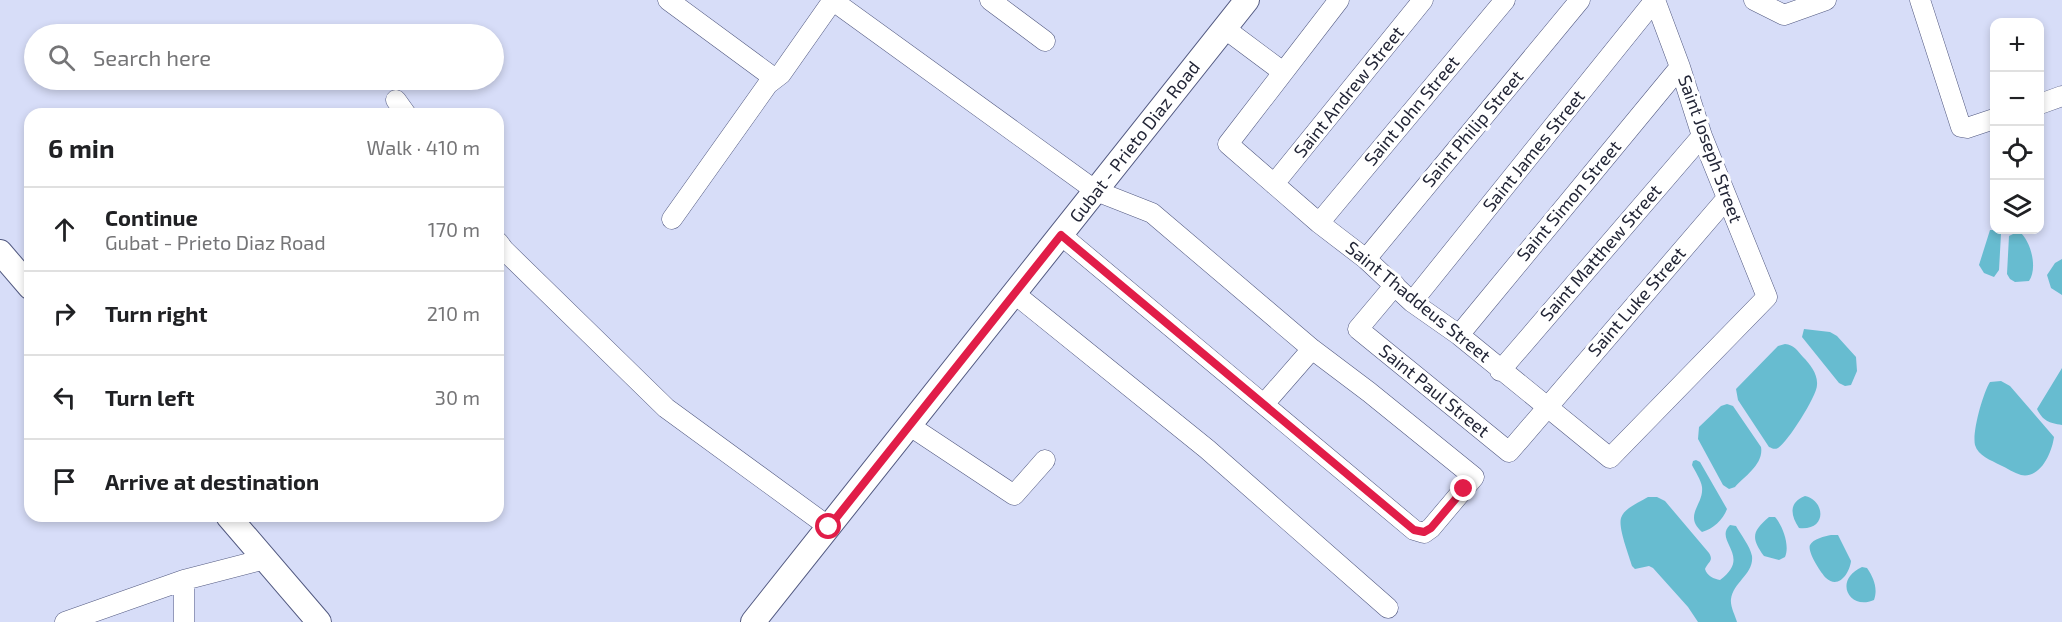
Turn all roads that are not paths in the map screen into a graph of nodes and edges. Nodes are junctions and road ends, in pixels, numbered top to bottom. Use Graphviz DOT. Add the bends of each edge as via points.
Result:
graph roads {
  1 [pos="668,0"];
  2 [pos="833,0"];
  3 [pos="990,0"];
  4 [pos="1247,0"];
  5 [pos="1339,0"];
  6 [pos="1424,0"];
  7 [pos="1505,0"];
  8 [pos="1580,0"];
  9 [pos="1655,0"];
  10 [pos="1754,0"];
  11 [pos="1826,0"];
  12 [pos="1920,0"];
  13 [pos="1224,28"];
  14 [pos="1045,41"];
  15 [pos="1680,67"];
  16 [pos="1283,72"];
  17 [pos="774,78"];
  18 [pos="2062,96"];
  19 [pos="2044,103"];
  20 [pos="1990,121"];
  21 [pos="1702,136"];
  22 [pos="1274,184"];
  23 [pos="1095,191"];
  24 [pos="1727,198"];
  25 [pos="672,219"];
  26 [pos="1319,223"];
  27 [pos="1061,235"];
  28 [pos="504,250"];
  29 [pos="0,252"];
  30 [pos="1366,259"];
  31 [pos="24,280"];
  32 [pos="1395,285"];
  33 [pos="1015,294"];
  34 [pos="1412,302"];
  35 [pos="1458,335"];
  36 [pos="1312,349"];
  37 [pos="1500,370"];
  38 [pos="1264,404"];
  39 [pos="1547,406"];
  40 [pos="910,426"];
  41 [pos="1610,458"];
  42 [pos="1045,460"];
  43 [pos="233,522"];
  44 [pos="829,527"];
  45 [pos="265,559"];
  46 [pos="184,580"];
  47 [pos="1388,608"];
  48 [pos="65,622"];
  49 [pos="184,622"];
  50 [pos="320,622"];
  51 [pos="753,622"];
  1 -- 17 [label="street"];
  2 -- 17 [label="street" via="781,74"];
  2 -- 23 [label="street"];
  3 -- 14 [label="street"];
  4 -- 13 [label="main road, Gubat - Prieto Diaz Road"];
  5 -- 16 [label="street"];
  6 -- 22 [label="street, Saint Andrew Street"];
  7 -- 26 [label="street, Saint John Street"];
  8 -- 30 [label="street, Saint Philip Street"];
  9 -- 15 [label="street, Saint Joseph Street"];
  9 -- 34 [label="street, Saint James Street"];
  10 -- 11 [label="street" via="1784,15"];
  12 -- 20 [label="street" via="1961,127"];
  13 -- 16 [label="street"];
  13 -- 23 [label="main road, Gubat - Prieto Diaz Road"];
  15 -- 21 [label="street, Saint Joseph Street"];
  15 -- 35 [label="street, Saint Simon Street"];
  16 -- 22 [label="street, Saint Thaddeus Street" via="1228,144"];
  17 -- 25 [label="street"];
  18 -- 19 [label="street"];
  21 -- 24 [label="street, Saint Joseph Street"];
  21 -- 37 [label="street, Saint Matthew Street"];
  22 -- 26 [label="street, Saint Thaddeus Street"];
  23 -- 27 [label="main road, Gubat - Prieto Diaz Road"];
  23 -- 36 [label="street" via="1152,213"];
  24 -- 39 [label="street, Saint Luke Street"];
  24 -- 41 [label="street, Saint Joseph Street" via="1767,297"];
  26 -- 30 [label="street, Saint Thaddeus Street"];
  27 -- 33 [label="main road, Gubat - Prieto Diaz Road"];
  27 -- 38 [label="street"];
  28 -- 44 [label="street" via="666,408"];
  29 -- 31 [label="main road"];
  30 -- 32 [label="street, Saint Thaddeus Street"];
  32 -- 34 [label="street, Saint Thaddeus Street"];
  32 -- 39 [label="street, Saint Paul Street" via="1358,329 1509,452"];
  33 -- 40 [label="main road, Gubat - Prieto Diaz Road"];
  33 -- 47 [label="street" via="1207,449"];
  34 -- 35 [label="street, Saint Thaddeus Street"];
  35 -- 37 [label="street, Saint Thaddeus Street"];
  36 -- 38 [label="street"];
  36 -- 38 [label="street" via="1474,477 1431,528 1424,532 1414,530"];
  37 -- 39 [label="street, Saint Thaddeus Street"];
  39 -- 41 [label="street, Saint Thaddeus Street"];
  40 -- 42 [label="street" via="1014,495"];
  40 -- 44 [label="main road, Gubat - Prieto Diaz Road"];
  43 -- 45 [label="main road"];
  44 -- 51 [label="main road, Gubat - Prieto Diaz Road"];
  45 -- 46 [label="street"];
  45 -- 50 [label="main road"];
  46 -- 48 [label="street"];
  46 -- 49 [label="street"];
}
